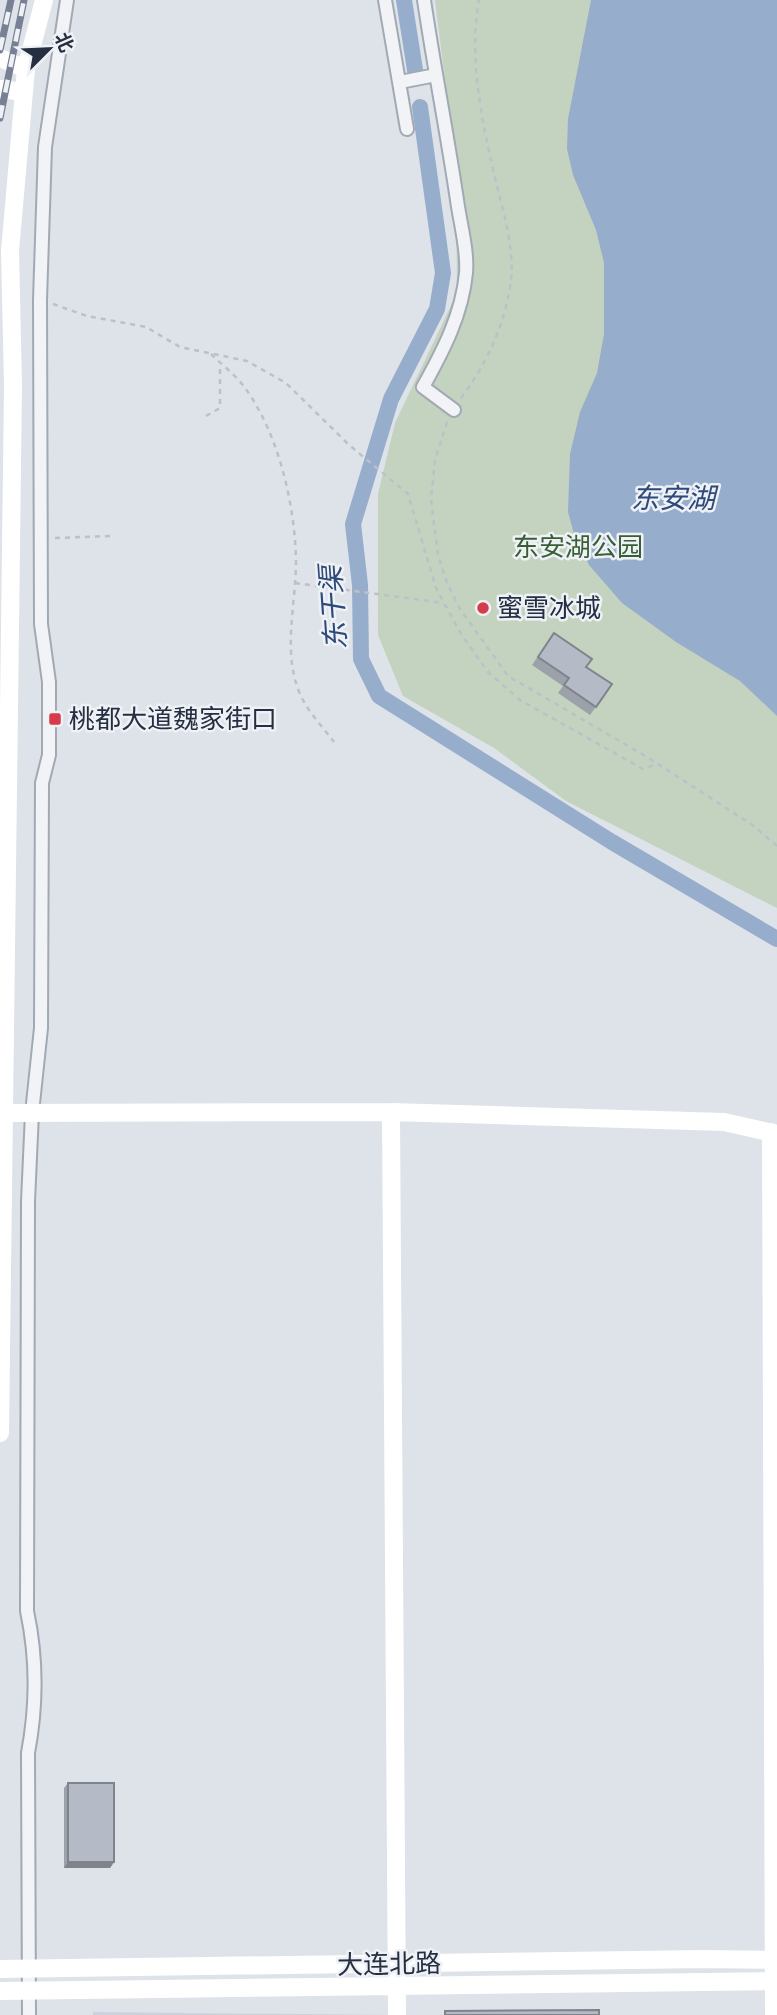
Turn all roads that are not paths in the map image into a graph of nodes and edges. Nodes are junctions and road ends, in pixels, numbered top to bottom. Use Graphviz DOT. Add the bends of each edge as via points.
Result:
graph roads {
  1 [pos="44,0"];
  2 [pos="68,0"];
  3 [pos="385,0"];
  4 [pos="424,0"];
  5 [pos="0,58"];
  6 [pos="26,69"];
  7 [pos="436,75"];
  8 [pos="400,82"];
  9 [pos="0,89"];
  10 [pos="23,92"];
  11 [pos="407,129"];
  12 [pos="454,410"];
  13 [pos="391,1112"];
  14 [pos="3,1113"];
  15 [pos="32,1113"];
  16 [pos="774,1133"];
  17 [pos="0,1433"];
  18 [pos="775,1960"];
  19 [pos="397,1964"];
  20 [pos="0,1969"];
  21 [pos="29,1969"];
  22 [pos="776,1981"];
  23 [pos="397,1985"];
  24 [pos="0,1991"];
  25 [pos="29,1992"];
  26 [pos="29,2015"];
  27 [pos="397,2015"];
  28 [pos="774,2015"];
  1 -- 6 [label="main road"];
  2 -- 15 [label="street" via="45,147 40,300 41,624 49,682 49,755 42,783 41,1028"];
  3 -- 8 [label="street"];
  4 -- 7 [label="street"];
  5 -- 6 [label="main road"];
  6 -- 10 [label="main road"];
  7 -- 8 [label="street"];
  7 -- 12 [label="street" via="466,271 448,342 423,387"];
  8 -- 11 [label="street"];
  9 -- 10 [label="main road"];
  10 -- 14 [label="main road" via="10,251 13,386"];
  13 -- 15 [label="main road"];
  13 -- 16 [label="main road" via="724,1122"];
  13 -- 19 [label="main road"];
  14 -- 15 [label="main road"];
  14 -- 17 [label="main road"];
  15 -- 21 [label="street" via="27,1611 34,1644 35,1718 28,1753"];
  16 -- 18 [label="main road"];
  18 -- 19 [label="main road, 大连北路"];
  18 -- 22 [label="main road"];
  19 -- 21 [label="main road, 大连北路"];
  19 -- 23 [label="main road"];
  20 -- 21 [label="main road, 大连北路"];
  21 -- 25 [label="street"];
  22 -- 23 [label="main road, 大连北路"];
  22 -- 28 [label="main road"];
  23 -- 25 [label="main road, 大连北路"];
  23 -- 27 [label="main road"];
  24 -- 25 [label="main road, 大连北路"];
  25 -- 26 [label="street"];
}
